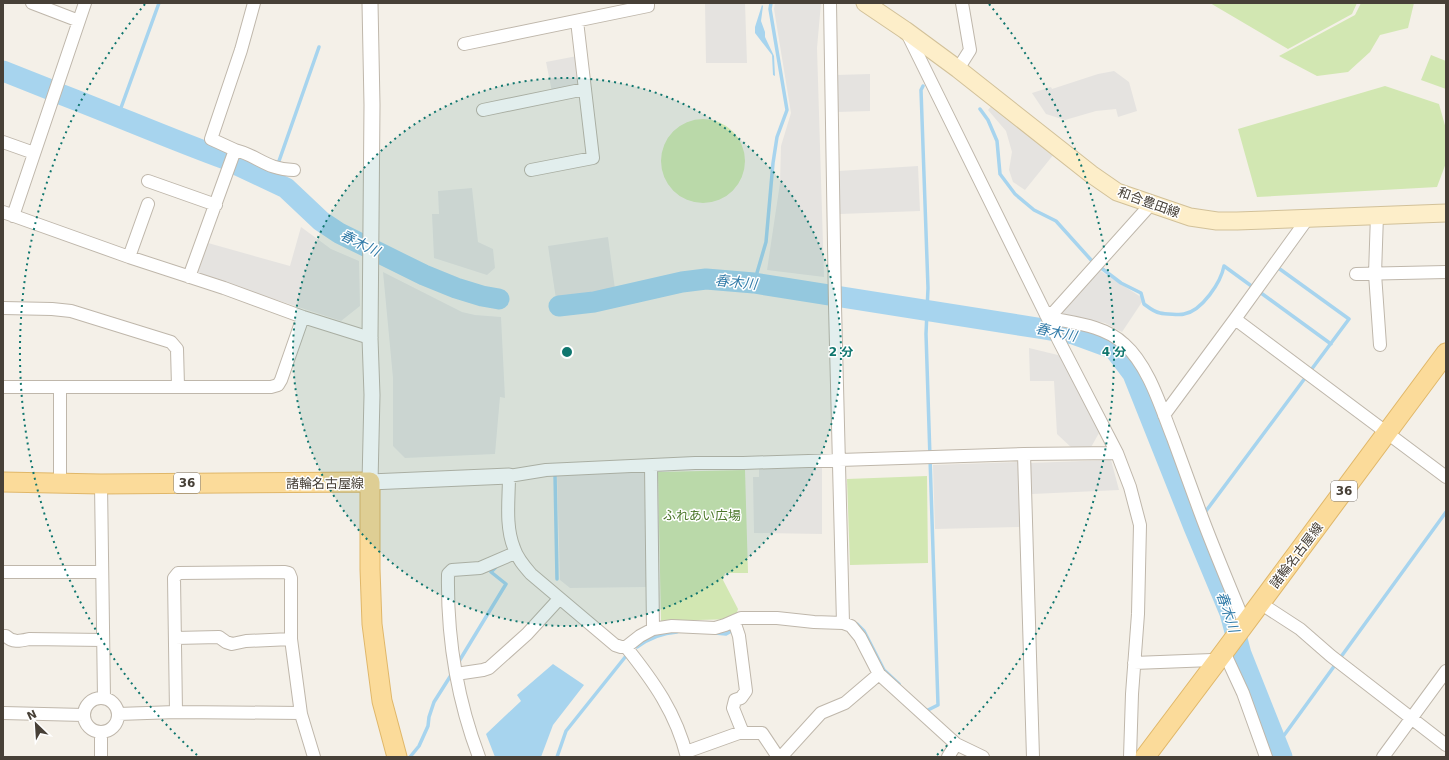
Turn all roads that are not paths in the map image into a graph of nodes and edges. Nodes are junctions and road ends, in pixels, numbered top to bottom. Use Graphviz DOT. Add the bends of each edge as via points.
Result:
graph roads {
  1 [pos="32,3"];
  2 [pos="85,3"];
  3 [pos="254,3"];
  4 [pos="370,3"];
  5 [pos="648,3"];
  6 [pos="830,3"];
  7 [pos="865,3"];
  8 [pos="962,3"];
  9 [pos="79,21"];
  10 [pos="577,21"];
  11 [pos="905,30"];
  12 [pos="464,44"];
  13 [pos="958,69"];
  14 [pos="585,89"];
  15 [pos="483,110"];
  16 [pos="3,142"];
  17 [pos="235,150"];
  18 [pos="34,153"];
  19 [pos="294,170"];
  20 [pos="531,170"];
  21 [pos="148,181"];
  22 [pos="148,204"];
  23 [pos="1151,204"];
  24 [pos="216,205"];
  25 [pos="1446,213"];
  26 [pos="8,214"];
  27 [pos="1377,215"];
  28 [pos="1308,218"];
  29 [pos="129,257"];
  30 [pos="1446,272"];
  31 [pos="1356,274"];
  32 [pos="1375,274"];
  33 [pos="189,277"];
  34 [pos="3,308"];
  35 [pos="303,317"];
  36 [pos="1051,317"];
  37 [pos="1235,319"];
  38 [pos="370,338"];
  39 [pos="1380,345"];
  40 [pos="1446,353"];
  41 [pos="178,386"];
  42 [pos="3,387"];
  43 [pos="60,388"];
  44 [pos="1164,415"];
  45 [pos="1386,433"];
  46 [pos="1024,454"];
  47 [pos="1117,454"];
  48 [pos="838,459"];
  49 [pos="651,466"];
  50 [pos="509,476"];
  51 [pos="1446,477"];
  52 [pos="3,482"];
  53 [pos="370,482"];
  54 [pos="60,484"];
  55 [pos="101,484"];
  56 [pos="515,552"];
  57 [pos="3,572"];
  58 [pos="102,572"];
  59 [pos="559,599"];
  60 [pos="1260,604"];
  61 [pos="734,621"];
  62 [pos="844,623"];
  63 [pos="1243,626"];
  64 [pos="653,629"];
  65 [pos="5,636"];
  66 [pos="175,638"];
  67 [pos="291,639"];
  68 [pos="103,640"];
  69 [pos="626,647"];
  70 [pos="1223,654"];
  71 [pos="1134,663"];
  72 [pos="1446,671"];
  73 [pos="456,674"];
  74 [pos="879,674"];
  75 [pos="104,698"];
  76 [pos="176,712"];
  77 [pos="3,713"];
  78 [pos="301,713"];
  79 [pos="118,714"];
  80 [pos="84,715"];
  81 [pos="1411,718"];
  82 [pos="101,732"];
  83 [pos="743,733"];
  84 [pos="956,744"];
  85 [pos="1446,745"];
  86 [pos="686,754"];
  87 [pos="101,757"];
  88 [pos="314,757"];
  89 [pos="397,757"];
  90 [pos="479,757"];
  91 [pos="781,757"];
  92 [pos="948,757"];
  93 [pos="983,757"];
  94 [pos="1033,757"];
  95 [pos="1130,757"];
  96 [pos="1145,757"];
  97 [pos="1266,757"];
  98 [pos="1383,757"];
  1 -- 9 [label="street"];
  2 -- 9 [label="street"];
  3 -- 17 [label="street" via="211,138"];
  4 -- 38 [label="street"];
  5 -- 10 [label="street" via="648,6"];
  6 -- 48 [label="street"];
  7 -- 11 [label="main road, 和合豊田線"];
  8 -- 13 [label="street" via="970,50"];
  9 -- 18 [label="street"];
  10 -- 12 [label="street"];
  10 -- 14 [label="street"];
  11 -- 13 [label="main road, 和合豊田線"];
  11 -- 36 [label="street"];
  13 -- 23 [label="main road, 和合豊田線" via="1091,174 1117,192"];
  14 -- 15 [label="street"];
  14 -- 20 [label="street" via="593,158"];
  16 -- 18 [label="street"];
  17 -- 19 [label="street" via="271,166"];
  17 -- 24 [label="street"];
  18 -- 26 [label="street"];
  21 -- 24 [label="street"];
  22 -- 29 [label="street"];
  23 -- 28 [label="main road, 和合豊田線" via="1190,217 1216,221"];
  23 -- 36 [label="street"];
  24 -- 33 [label="street"];
  25 -- 27 [label="main road, 和合豊田線"];
  26 -- 29 [label="street"];
  27 -- 28 [label="main road, 和合豊田線"];
  27 -- 32 [label="street"];
  28 -- 37 [label="street"];
  29 -- 33 [label="street"];
  30 -- 32 [label="street"];
  31 -- 32 [label="street"];
  32 -- 39 [label="street"];
  33 -- 35 [label="street"];
  34 -- 41 [label="street" via="52,308 71,311 171,342 177,349"];
  35 -- 38 [label="street"];
  35 -- 41 [label="street" via="278,385"];
  36 -- 44 [label="street" via="1100,330 1124,344 1142,366"];
  36 -- 47 [label="street" via="1059,341"];
  37 -- 44 [label="street"];
  37 -- 45 [label="street"];
  38 -- 53 [label="street"];
  40 -- 45 [label="main road, 諸輪名古屋線 / 36"];
  41 -- 43 [label="street"];
  42 -- 43 [label="street"];
  43 -- 54 [label="street"];
  44 -- 63 [label="street"];
  45 -- 51 [label="street"];
  45 -- 60 [label="main road, 諸輪名古屋線 / 36"];
  46 -- 47 [label="street"];
  46 -- 48 [label="street"];
  46 -- 94 [label="street"];
  47 -- 71 [label="street" via="1130,487 1140,524"];
  48 -- 49 [label="street"];
  48 -- 62 [label="street"];
  49 -- 50 [label="street" via="546,470"];
  49 -- 64 [label="street"];
  50 -- 53 [label="street"];
  50 -- 56 [label="street" via="509,517"];
  52 -- 54 [label="main road, 諸輪名古屋線 / 36"];
  53 -- 55 [label="main road, 諸輪名古屋線 / 36"];
  53 -- 89 [label="main road, 諸輪名古屋線" via="372,624 382,700"];
  54 -- 55 [label="main road, 諸輪名古屋線 / 36"];
  55 -- 58 [label="street"];
  56 -- 59 [label="street" via="531,574"];
  56 -- 73 [label="street" via="480,568 452,570 448,574 451,641"];
  57 -- 58 [label="street"];
  58 -- 68 [label="street"];
  59 -- 69 [label="street" via="615,645"];
  59 -- 73 [label="street" via="527,634 488,668"];
  60 -- 63 [label="main road, 諸輪名古屋線 / 36"];
  60 -- 81 [label="street" via="1300,629"];
  61 -- 62 [label="street" via="741,618 777,618"];
  61 -- 64 [label="street" via="715,628 672,626"];
  61 -- 83 [label="street" via="739,636 746,691 741,698 735,700 733,708"];
  62 -- 74 [label="street" via="851,626 860,637"];
  63 -- 70 [label="main road, 諸輪名古屋線 / 36"];
  64 -- 69 [label="street"];
  65 -- 68 [label="street" via="11,641"];
  66 -- 67 [label="street" via="219,638 232,644"];
  66 -- 67 [label="street" via="174,578 178,573 285,572 289,573 291,578"];
  66 -- 76 [label="street"];
  67 -- 78 [label="street"];
  68 -- 75 [label="street"];
  69 -- 86 [label="street" via="661,693"];
  70 -- 71 [label="street" via="1212,660"];
  70 -- 96 [label="main road, 諸輪名古屋線 / 36"];
  70 -- 97 [label="street" via="1242,693"];
  71 -- 95 [label="street"];
  72 -- 81 [label="street"];
  73 -- 90 [label="street"];
  74 -- 84 [label="street"];
  74 -- 91 [label="street" via="845,703 821,713"];
  75 -- 79 [label="street" via="114,704"];
  75 -- 80 [label="street" via="98,698 88,704"];
  76 -- 78 [label="street"];
  76 -- 79 [label="street"];
  77 -- 80 [label="street"];
  78 -- 88 [label="street"];
  79 -- 82 [label="street" via="115,724"];
  80 -- 82 [label="street" via="91,729"];
  81 -- 85 [label="street"];
  81 -- 98 [label="street"];
  82 -- 87 [label="street"];
  83 -- 86 [label="street"];
  83 -- 91 [label="street" via="762,733"];
  84 -- 92 [label="street"];
  84 -- 93 [label="street"];
}
